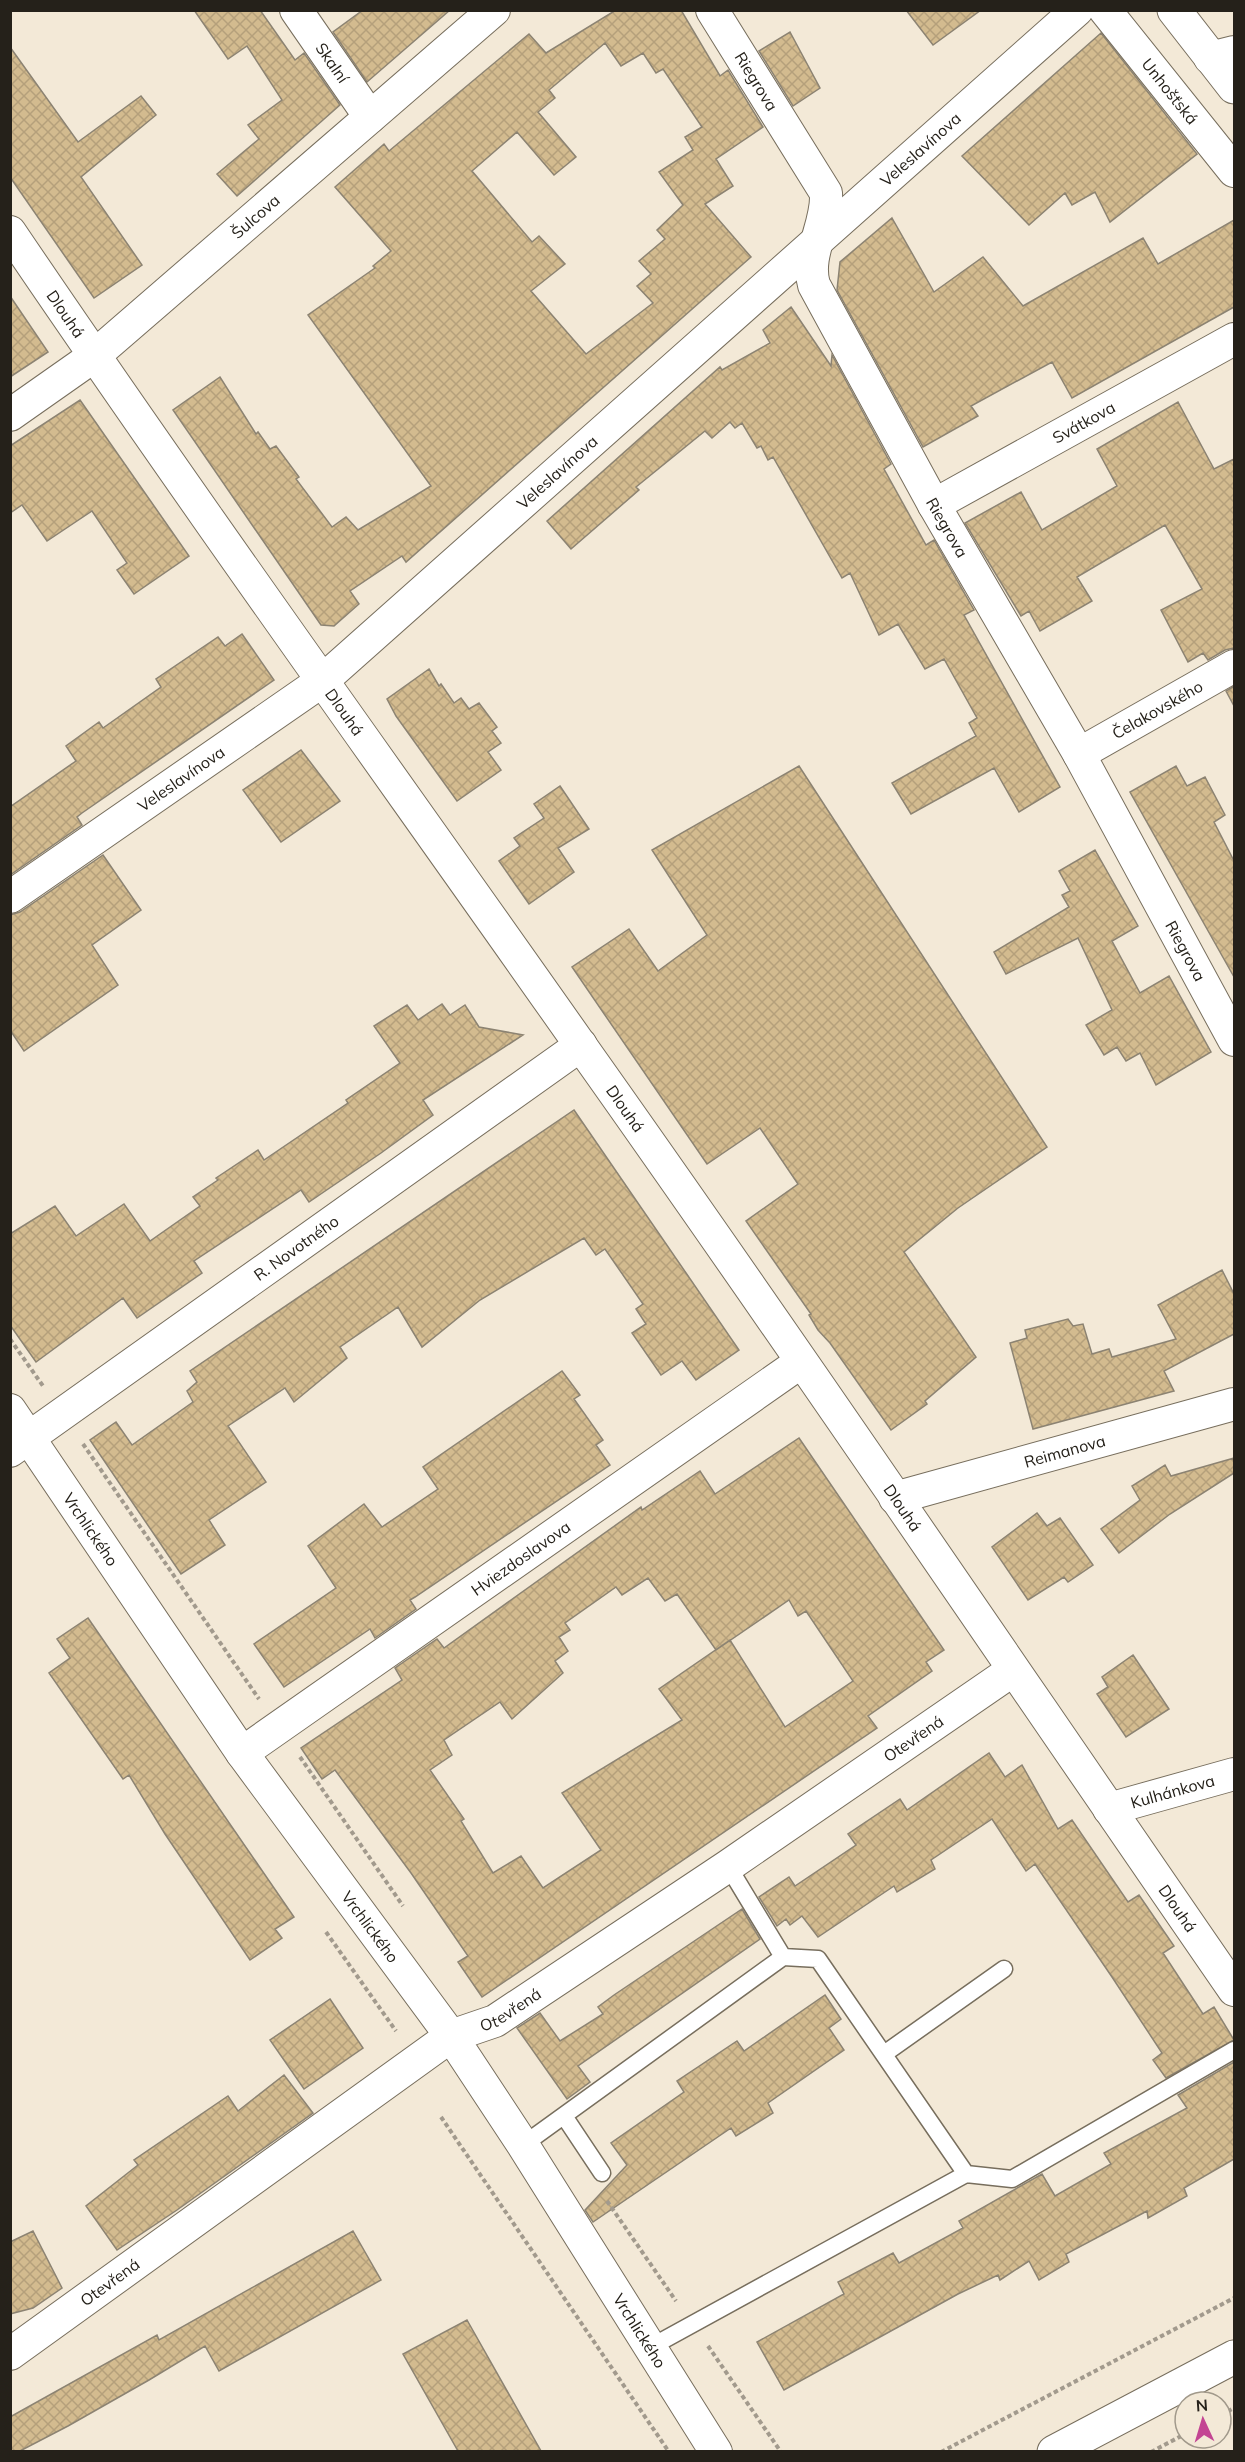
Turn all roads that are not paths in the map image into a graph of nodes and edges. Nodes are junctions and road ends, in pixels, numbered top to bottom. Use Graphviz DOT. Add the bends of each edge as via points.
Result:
graph roads {
  1 [pos="296,10"];
  2 [pos="494,10"];
  3 [pos="712,10"];
  4 [pos="1077,10"];
  5 [pos="1106,10"];
  6 [pos="1174,10"];
  7 [pos="1222,55"];
  8 [pos="1234,87"];
  9 [pos="370,117"];
  10 [pos="1234,171"];
  11 [pos="10,232"];
  12 [pos="817,241"];
  13 [pos="1234,339"];
  14 [pos="94,356"];
  15 [pos="10,414"];
  16 [pos="934,505"];
  17 [pos="1234,666"];
  18 [pos="322,681"];
  19 [pos="1079,753"];
  20 [pos="10,897"];
  21 [pos="1224,995"];
  22 [pos="1234,1040"];
  23 [pos="581,1045"];
  24 [pos="801,1362"];
  25 [pos="1234,1404"];
  26 [pos="10,1410"];
  27 [pos="20,1444"];
  28 [pos="895,1498"];
  29 [pos="1013,1670"];
  30 [pos="242,1753"];
  31 [pos="1234,1774"];
  32 [pos="1110,1809"];
  33 [pos="728,1866"];
  34 [pos="783,1957"];
  35 [pos="1004,1969"];
  36 [pos="1234,1990"];
  37 [pos="451,2036"];
  38 [pos="1234,2050"];
  39 [pos="884,2054"];
  40 [pos="564,2116"];
  41 [pos="523,2145"];
  42 [pos="602,2173"];
  43 [pos="966,2174"];
  44 [pos="649,2348"];
  45 [pos="10,2354"];
  46 [pos="1234,2357"];
  47 [pos="716,2451"];
  48 [pos="1054,2451"];
  1 -- 9 [label="street, Skalní"];
  2 -- 9 [label="street, Šulcova"];
  3 -- 12 [label="street, Riegrova" via="826,193 827,209"];
  4 -- 12 [label="street, Veleslavínova"];
  5 -- 10 [label="street, Unhošťská"];
  6 -- 7 [label="street"];
  7 -- 8 [label="street"];
  9 -- 14 [label="street, Šulcova"];
  11 -- 14 [label="street, Dlouhá"];
  12 -- 16 [label="street, Riegrova" via="810,272 814,285"];
  12 -- 18 [label="street, Veleslavínova"];
  13 -- 16 [label="street, Svátkova"];
  14 -- 15 [label="street, Šulcova"];
  14 -- 18 [label="street, Dlouhá"];
  16 -- 19 [label="street, Riegrova"];
  17 -- 19 [label="street, Čelakovského"];
  18 -- 20 [label="street, Veleslavínova"];
  18 -- 23 [label="street, Dlouhá"];
  19 -- 21 [label="street, Riegrova"];
  21 -- 22 [label="street, Riegrova"];
  23 -- 24 [label="street, Dlouhá"];
  23 -- 27 [label="street, R. Novotného"];
  24 -- 28 [label="street, Dlouhá"];
  24 -- 30 [label="street, Hviezdoslavova"];
  25 -- 28 [label="street, Reimanova"];
  26 -- 27 [label="street, Vrchlického"];
  27 -- 30 [label="street, Vrchlického"];
  28 -- 29 [label="street, Dlouhá"];
  29 -- 32 [label="street, Dlouhá"];
  29 -- 33 [label="street, Otevřená"];
  30 -- 37 [label="street, Vrchlického"];
  31 -- 32 [label="street, Kulhánkova"];
  32 -- 36 [label="street, Dlouhá"];
  33 -- 34 [label="lane"];
  33 -- 37 [label="street, Otevřená" via="495,2021"];
  34 -- 39 [label="lane" via="818,1959"];
  34 -- 40 [label="lane"];
  35 -- 39 [label="lane"];
  37 -- 41 [label="street, Vrchlického"];
  37 -- 45 [label="street, Otevřená"];
  38 -- 43 [label="lane" via="1012,2179"];
  39 -- 43 [label="lane"];
  40 -- 41 [label="lane"];
  40 -- 42 [label="lane"];
  41 -- 44 [label="street, Vrchlického"];
  43 -- 44 [label="lane"];
  44 -- 47 [label="street, Vrchlického"];
  46 -- 48 [label="street"];
}
